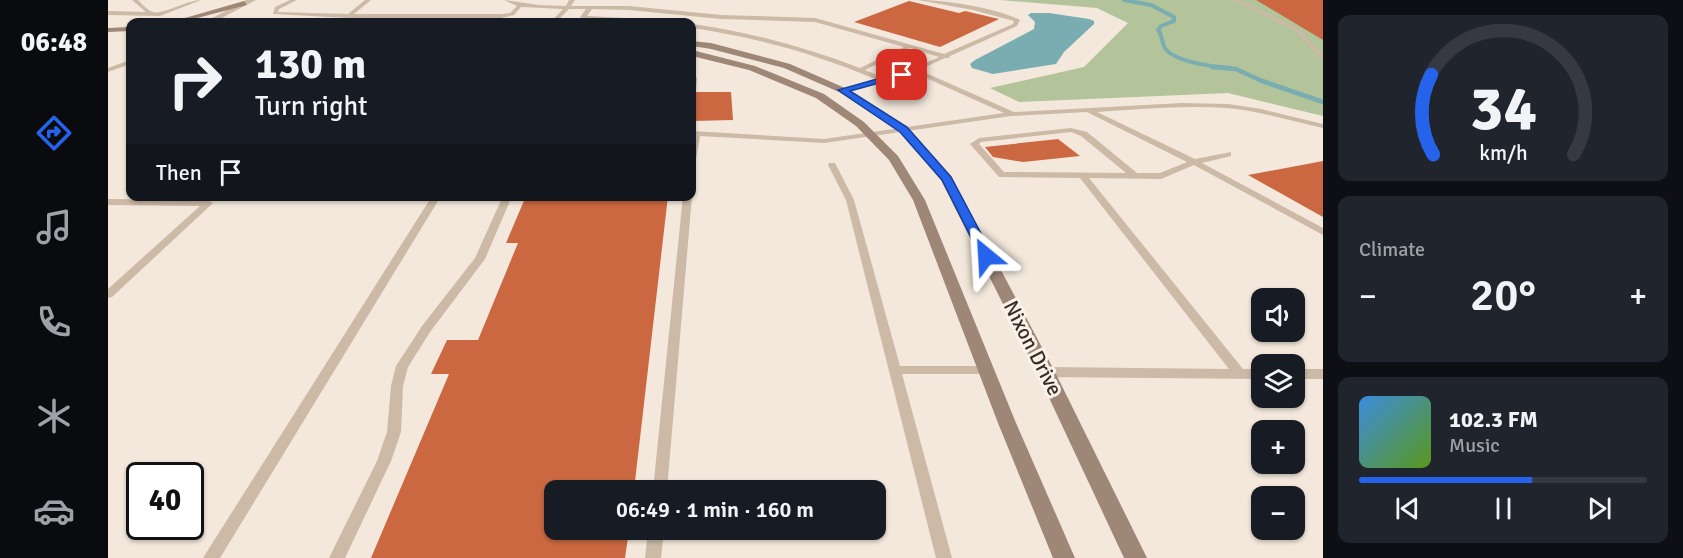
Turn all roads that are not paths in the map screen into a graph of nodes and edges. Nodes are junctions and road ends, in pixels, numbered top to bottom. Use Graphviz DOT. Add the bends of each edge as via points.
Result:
graph roads {
  1 [pos="135,0"];
  2 [pos="182,0"];
  3 [pos="198,0"];
  4 [pos="294,0"];
  5 [pos="368,0"];
  6 [pos="507,0"];
  7 [pos="572,0"];
  8 [pos="921,0"];
  9 [pos="1236,0"];
  10 [pos="248,2"];
  11 [pos="188,5"];
  12 [pos="520,5"];
  13 [pos="567,8"];
  14 [pos="590,8"];
  15 [pos="108,13"];
  16 [pos="151,14"];
  17 [pos="225,14"];
  18 [pos="349,16"];
  19 [pos="190,18"];
  20 [pos="217,18"];
  21 [pos="228,18"];
  22 [pos="557,18"];
  23 [pos="598,18"];
  24 [pos="696,26"];
  25 [pos="126,30"];
  26 [pos="108,31"];
  27 [pos="108,38"];
  28 [pos="126,38"];
  29 [pos="696,44"];
  30 [pos="910,46"];
  31 [pos="696,54"];
  32 [pos="947,57"];
  33 [pos="1323,58"];
  34 [pos="126,62"];
  35 [pos="126,63"];
  36 [pos="108,64"];
  37 [pos="108,70"];
  38 [pos="860,70"];
  39 [pos="914,70"];
  40 [pos="884,80"];
  41 [pos="842,90"];
  42 [pos="1085,109"];
  43 [pos="1011,114"];
  44 [pos="1323,126"];
  45 [pos="903,129"];
  46 [pos="696,133"];
  47 [pos="871,134"];
  48 [pos="1228,154"];
  49 [pos="1194,162"];
  50 [pos="832,165"];
  51 [pos="1082,175"];
  52 [pos="1135,176"];
  53 [pos="434,201"];
  54 [pos="506,201"];
  55 [pos="688,201"];
  56 [pos="108,202"];
  57 [pos="1323,232"];
  58 [pos="108,295"];
  59 [pos="895,370"];
  60 [pos="987,370"];
  61 [pos="1046,372"];
  62 [pos="1240,374"];
  63 [pos="1251,374"];
  64 [pos="1305,374"];
  65 [pos="1323,374"];
  66 [pos="661,480"];
  67 [pos="655,540"];
  68 [pos="211,558"];
  69 [pos="337,558"];
  70 [pos="653,558"];
  71 [pos="944,558"];
  72 [pos="1064,558"];
  73 [pos="1136,558"];
  1 -- 16 [label="lane"];
  2 -- 11 [label="lane"];
  3 -- 11 [label="lane"];
  4 -- 18 [label="lane" via="275,13"];
  5 -- 18 [label="lane"];
  6 -- 12 [label="lane"];
  7 -- 13 [label="lane"];
  8 -- 32 [label="lane" via="1017,20 1015,25"];
  9 -- 33 [label="lane" via="1296,29"];
  10 -- 17 [label="street"];
  10 -- 19 [label="street"];
  11 -- 16 [label="lane"];
  12 -- 13 [label="lane"];
  12 -- 18 [label="lane" via="512,14 501,16"];
  13 -- 14 [label="lane"];
  13 -- 22 [label="lane"];
  14 -- 23 [label="lane" via="583,17"];
  14 -- 30 [label="lane" via="815,20"];
  15 -- 16 [label="lane"];
  17 -- 20 [label="street"];
  17 -- 21 [label="street"];
  24 -- 38 [label="lane" via="794,46"];
  25 -- 26 [label="street"];
  27 -- 28 [label="street"];
  29 -- 41 [label="street, Nixon Drive" via="787,66"];
  30 -- 32 [label="lane"];
  30 -- 38 [label="lane"];
  31 -- 47 [label="street" via="798,85 841,109"];
  32 -- 39 [label="lane"];
  34 -- 36 [label="lane"];
  35 -- 37 [label="lane"];
  38 -- 40 [label="lane"];
  39 -- 40 [label="lane"];
  39 -- 43 [label="lane"];
  40 -- 41 [label="lane"];
  41 -- 45 [label="street, Nixon Drive"];
  42 -- 43 [label="lane"];
  42 -- 44 [label="lane" via="1228,106"];
  42 -- 49 [label="lane"];
  43 -- 45 [label="lane"];
  45 -- 47 [label="lane"];
  45 -- 61 [label="street, Nixon Drive" via="947,179"];
  46 -- 47 [label="lane" via="812,141"];
  47 -- 60 [label="street" via="894,158 919,200"];
  48 -- 49 [label="lane"];
  49 -- 52 [label="lane" via="1161,176"];
  49 -- 57 [label="lane"];
  50 -- 59 [label="lane" via="850,200"];
  51 -- 52 [label="lane"];
  51 -- 52 [label="lane" via="1002,175 974,144 1066,129 1084,134"];
  51 -- 62 [label="lane"];
  53 -- 68 [label="lane"];
  54 -- 69 [label="lane" via="480,259 402,366 393,432 384,461"];
  55 -- 66 [label="lane"];
  56 -- 58 [label="lane" via="208,203"];
  59 -- 60 [label="lane"];
  59 -- 71 [label="lane"];
  60 -- 72 [label="street"];
  61 -- 62 [label="lane"];
  61 -- 73 [label="street, Nixon Drive"];
  62 -- 63 [label="lane"];
  64 -- 65 [label="lane"];
  67 -- 70 [label="lane"];
}
